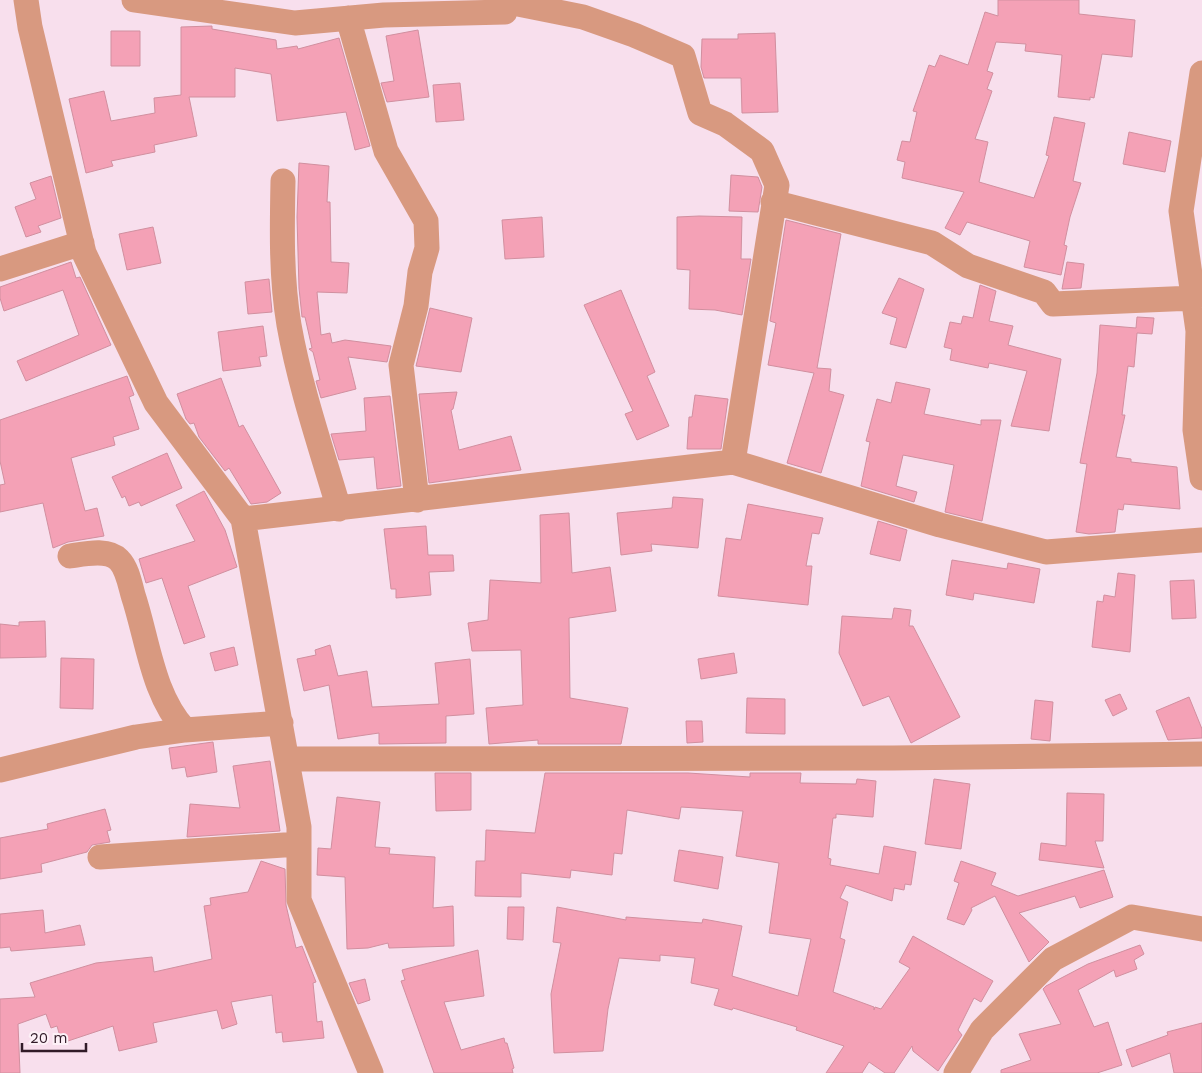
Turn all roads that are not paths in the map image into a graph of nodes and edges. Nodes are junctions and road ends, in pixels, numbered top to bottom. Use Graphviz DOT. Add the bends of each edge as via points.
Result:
graph roads {
  1 [pos="134,0"];
  2 [pos="32,1"];
  3 [pos="508,1"];
  4 [pos="348,18"];
  5 [pos="1202,73"];
  6 [pos="283,181"];
  7 [pos="773,202"];
  8 [pos="82,243"];
  9 [pos="0,269"];
  10 [pos="1194,298"];
  11 [pos="733,462"];
  12 [pos="1202,478"];
  13 [pos="417,500"];
  14 [pos="339,509"];
  15 [pos="243,519"];
  16 [pos="1202,540"];
  17 [pos="70,556"];
  18 [pos="281,723"];
  19 [pos="185,730"];
  20 [pos="1202,754"];
  21 [pos="287,759"];
  22 [pos="0,770"];
  23 [pos="299,844"];
  24 [pos="100,857"];
  25 [pos="1202,928"];
  26 [pos="371,1073"];
  27 [pos="956,1073"];
  1 -- 4 [label="street" via="295,23"];
  2 -- 8 [label="street" via="30,27"];
  3 -- 4 [label="street" via="505,12"];
  3 -- 7 [label="street" via="583,17 683,56 700,113 725,124 762,151 777,184"];
  4 -- 13 [label="street" via="386,151 426,221 427,248 401,365"];
  5 -- 10 [label="street" via="1181,211"];
  6 -- 14 [label="street" via="282,247 289,325"];
  7 -- 10 [label="street" via="932,243 968,266 1044,292 1053,304"];
  7 -- 11 [label="street"];
  8 -- 9 [label="street"];
  8 -- 15 [label="street" via="88,262 156,403"];
  10 -- 12 [label="street" via="1198,331 1195,430"];
  11 -- 13 [label="street"];
  11 -- 16 [label="street" via="940,525 1046,552"];
  13 -- 14 [label="street"];
  14 -- 15 [label="street"];
  15 -- 18 [label="street"];
  17 -- 19 [label="street" via="105,553 118,559 133,594 164,699 172,716"];
  18 -- 19 [label="street"];
  18 -- 21 [label="street"];
  19 -- 22 [label="street" via="136,737"];
  20 -- 21 [label="street"];
  21 -- 23 [label="street"];
  23 -- 24 [label="street"];
  23 -- 26 [label="street" via="299,900"];
  25 -- 27 [label="street" via="1132,917 1053,959 982,1030"];
}
